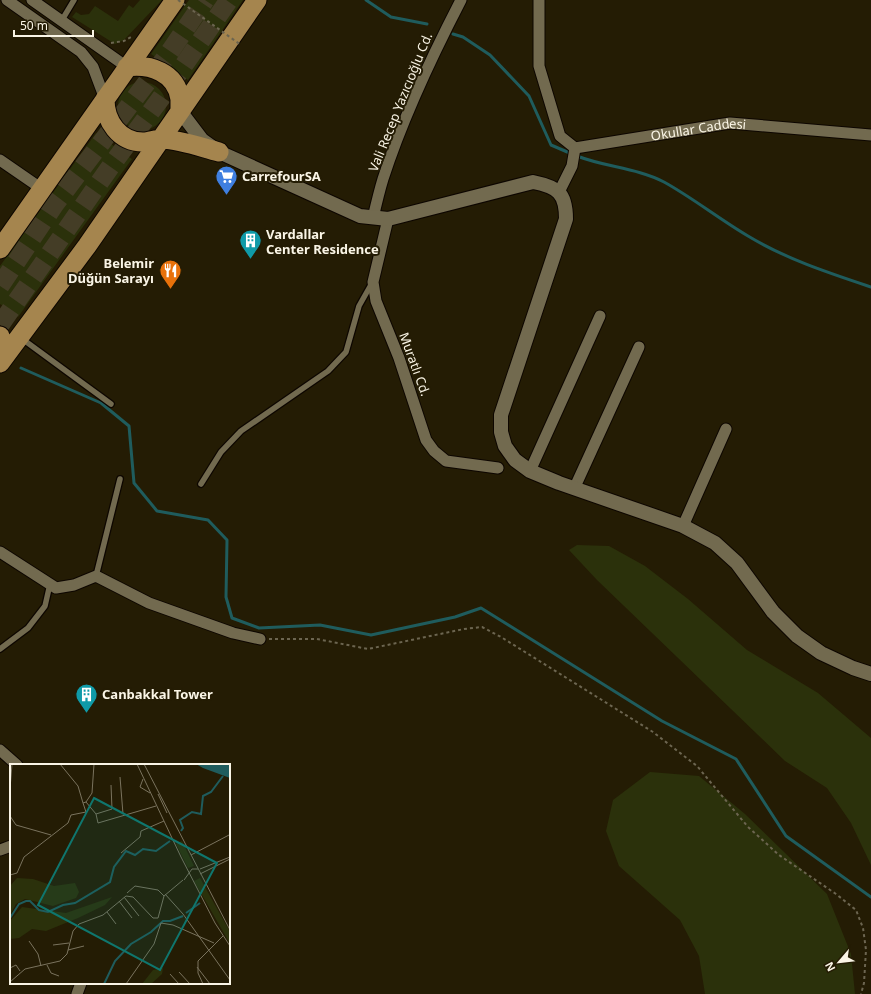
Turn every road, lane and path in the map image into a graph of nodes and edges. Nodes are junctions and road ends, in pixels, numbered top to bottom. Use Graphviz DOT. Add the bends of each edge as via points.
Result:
graph roads {
  1 [pos="7,0"];
  2 [pos="32,0"];
  3 [pos="74,0"];
  4 [pos="177,0"];
  5 [pos="257,0"];
  6 [pos="461,0"];
  7 [pos="539,0"];
  8 [pos="62,20"];
  9 [pos="134,34"];
  10 [pos="109,44"];
  11 [pos="242,45"];
  12 [pos="127,67"];
  13 [pos="105,99"];
  14 [pos="180,111"];
  15 [pos="871,135"];
  16 [pos="160,139"];
  17 [pos="574,148"];
  18 [pos="219,152"];
  19 [pos="0,160"];
  20 [pos="42,189"];
  21 [pos="559,192"];
  22 [pos="367,217"];
  23 [pos="388,219"];
  24 [pos="0,249"];
  25 [pos="373,282"];
  26 [pos="600,316"];
  27 [pos="0,336"];
  28 [pos="19,337"];
  29 [pos="639,347"];
  30 [pos="0,362"];
  31 [pos="111,404"];
  32 [pos="726,429"];
  33 [pos="498,468"];
  34 [pos="530,471"];
  35 [pos="120,479"];
  36 [pos="201,484"];
  37 [pos="574,489"];
  38 [pos="683,526"];
  39 [pos="0,552"];
  40 [pos="96,576"];
  41 [pos="50,584"];
  42 [pos="260,639"];
  43 [pos="0,649"];
  44 [pos="871,674"];
  45 [pos="3,756"];
  46 [pos="15,764"];
  47 [pos="10,846"];
  48 [pos="0,850"];
  49 [pos="81,984"];
  50 [pos="77,994"];
  51 [pos="861,994"];
  1 -- 13 [label="street" via="81,52 93,68"];
  2 -- 8 [label="street"];
  3 -- 8 [label="lane"];
  4 -- 11 [label="path, bridge"];
  4 -- 12 [label="highway"];
  5 -- 14 [label="highway"];
  6 -- 22 [label="street, Vali Recep Yazıcıoğlu Cd." via="413,99"];
  7 -- 17 [label="street" via="539,66 560,136"];
  8 -- 12 [label="street"];
  9 -- 10 [label="path" via="124,41"];
  12 -- 13 [label="highway"];
  12 -- 14 [label="highway" via="157,69 168,76 176,86 180,98"];
  13 -- 16 [label="highway" via="109,121 124,137 143,142"];
  13 -- 20 [label="highway"];
  14 -- 16 [label="highway"];
  14 -- 18 [label="street" via="202,140"];
  15 -- 17 [label="street, Okullar Caddesi" via="730,123"];
  16 -- 18 [label="highway" via="188,143"];
  16 -- 28 [label="highway" via="87,246"];
  17 -- 21 [label="street" via="572,166"];
  18 -- 22 [label="street"];
  19 -- 20 [label="street"];
  20 -- 24 [label="highway"];
  21 -- 23 [label="street" via="533,182"];
  21 -- 34 [label="street" via="566,205 566,219 501,415 501,432 505,446 515,460"];
  22 -- 23 [label="street"];
  23 -- 25 [label="street, Muratlı Cd."];
  25 -- 33 [label="street, Muratlı Cd." via="376,301 399,358 426,440 446,461"];
  25 -- 36 [label="lane" via="359,306 346,352 328,371 241,431 221,452"];
  26 -- 34 [label="street"];
  27 -- 30 [label="highway"];
  28 -- 30 [label="highway"];
  28 -- 31 [label="lane"];
  29 -- 37 [label="street"];
  32 -- 38 [label="street"];
  34 -- 37 [label="street"];
  35 -- 40 [label="lane"];
  37 -- 38 [label="street"];
  38 -- 44 [label="street" via="715,543 737,564 773,612 796,636 821,653"];
  39 -- 41 [label="street"];
  40 -- 41 [label="street" via="74,585 56,588"];
  40 -- 42 [label="street" via="149,603 233,633"];
  41 -- 43 [label="lane" via="45,606 28,628"];
  42 -- 51 [label="path" via="317,639 368,649 482,627 501,638 653,732 697,766 748,827 779,855 856,910 863,928 866,950"];
  45 -- 46 [label="street"];
  47 -- 48 [label="street"];
  49 -- 50 [label="street"];
}
